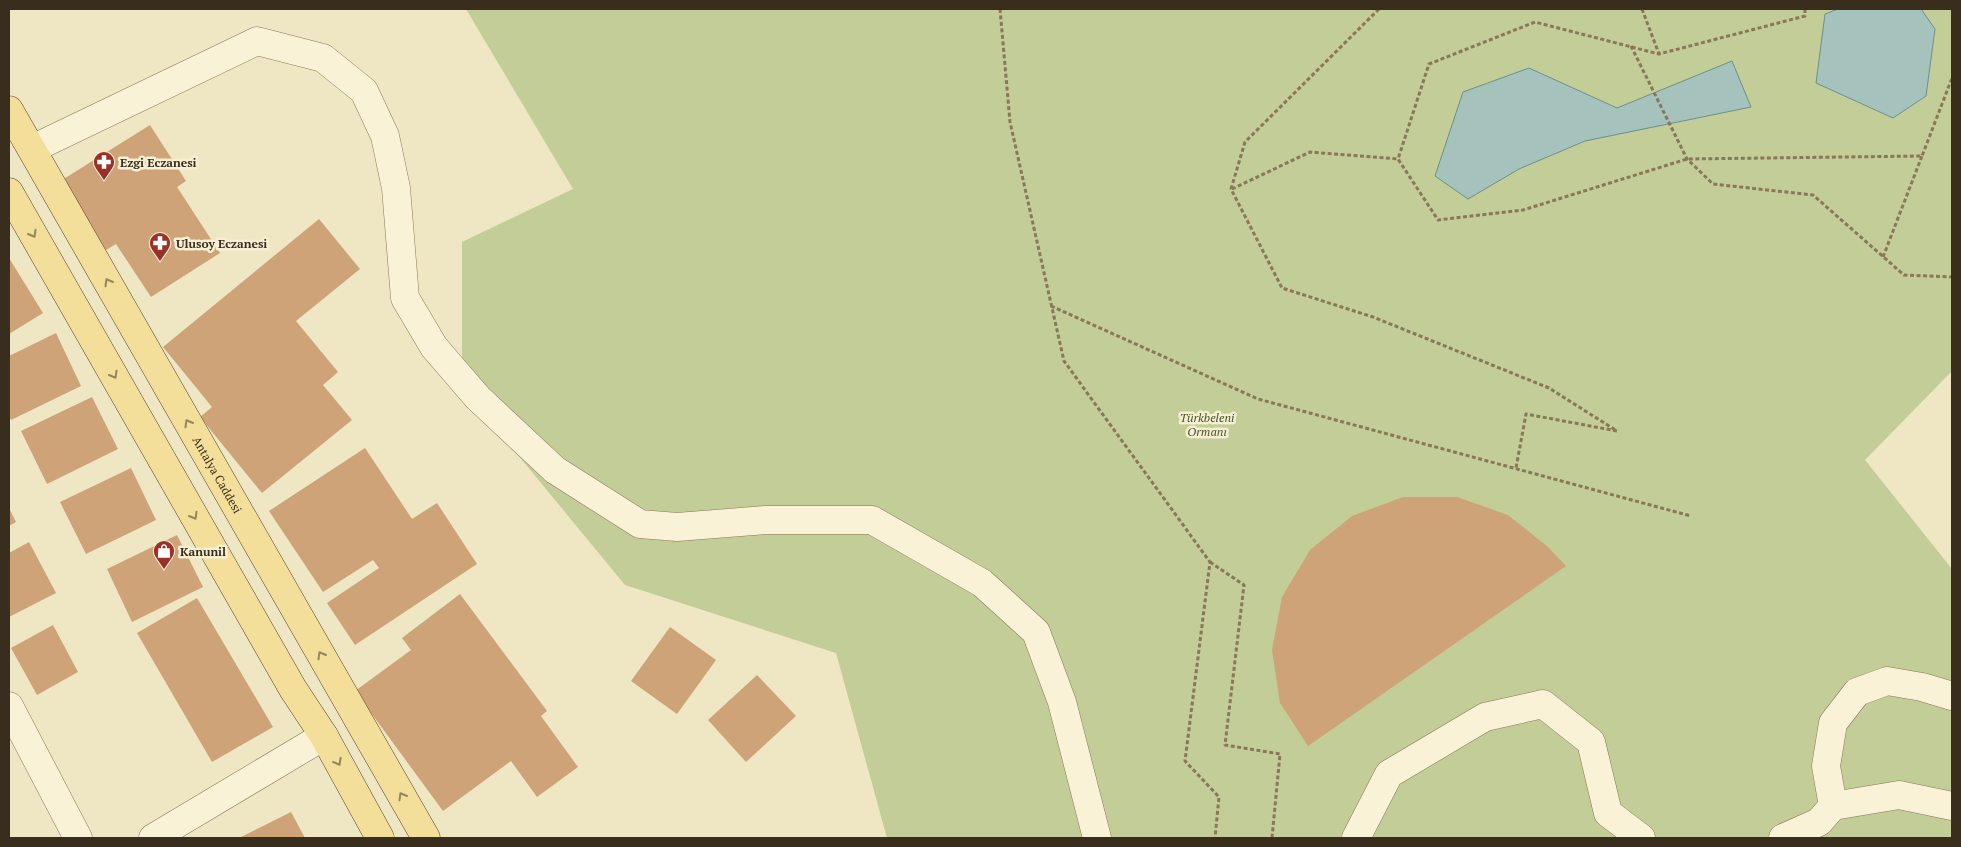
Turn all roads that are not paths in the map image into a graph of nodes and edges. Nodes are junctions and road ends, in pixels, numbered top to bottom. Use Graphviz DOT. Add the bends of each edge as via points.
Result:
graph roads {
  1 [pos="9,110"];
  2 [pos="32,149"];
  3 [pos="9,192"];
  4 [pos="1952,696"];
  5 [pos="9,706"];
  6 [pos="324,736"];
  7 [pos="1833,806"];
  8 [pos="1952,806"];
  9 [pos="78,838"];
  10 [pos="153,838"];
  11 [pos="380,838"];
  12 [pos="426,838"];
  13 [pos="1097,838"];
  14 [pos="1356,838"];
  15 [pos="1641,838"];
  16 [pos="1783,838"];
  1 -- 2 [label="main road, Antalya Caddesi"];
  12 -- 2 [label="main road, Antalya Caddesi, one-way"];
  2 -- 13 [label="street" via="257,42 323,58 364,91 385,136 396,188 406,298 434,347 478,398 555,470 640,524 677,527 766,520 872,520 982,583 1036,632 1062,702"];
  3 -- 6 [label="main road, one-way" via="293,689"];
  4 -- 7 [label="street" via="1886,681 1857,692 1833,723 1826,766"];
  5 -- 9 [label="street"];
  6 -- 10 [label="street"];
  6 -- 11 [label="main road, one-way"];
  7 -- 8 [label="street" via="1899,794"];
  7 -- 16 [label="street" via="1819,822"];
  14 -- 15 [label="street" via="1389,774 1485,717 1543,704 1591,742 1608,813"];
}
